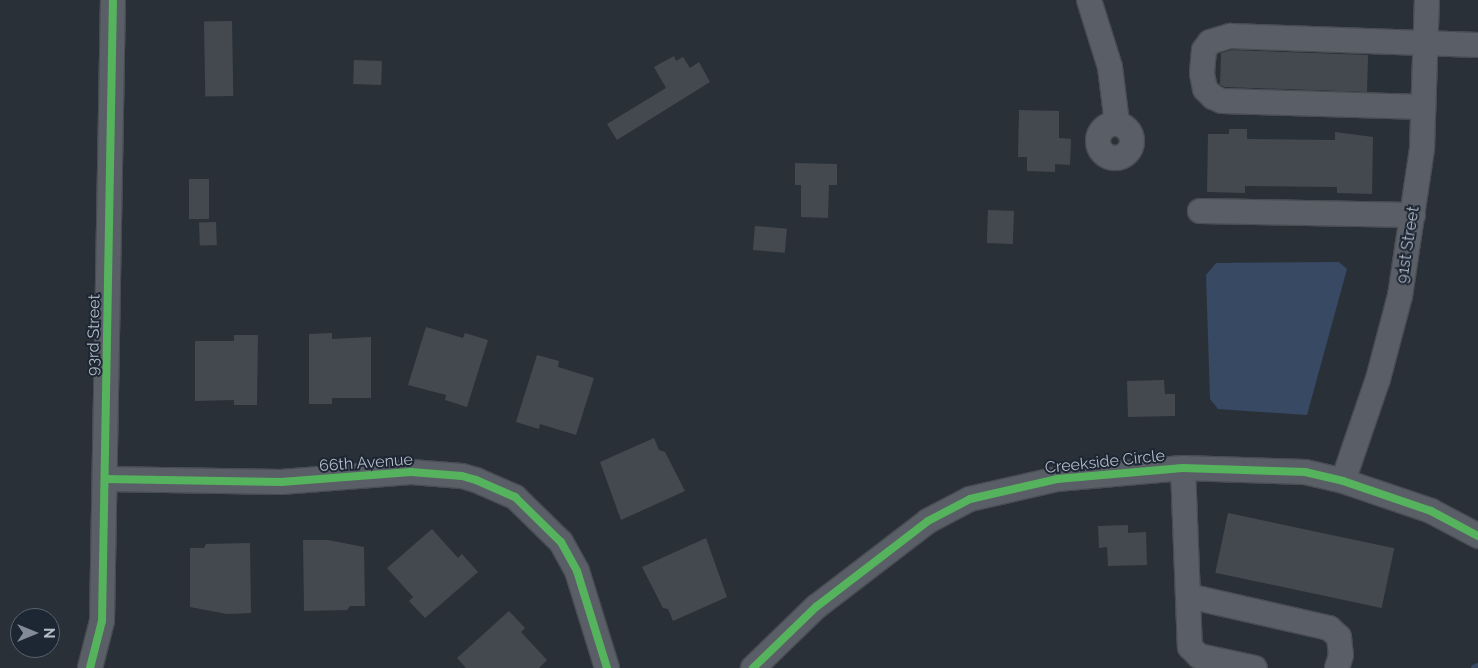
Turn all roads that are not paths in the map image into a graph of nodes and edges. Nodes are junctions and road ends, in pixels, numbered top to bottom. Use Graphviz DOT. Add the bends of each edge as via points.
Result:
graph roads {
  1 [pos="113,0"];
  2 [pos="1089,0"];
  3 [pos="1427,0"];
  4 [pos="1426,44"];
  5 [pos="1478,45"];
  6 [pos="1423,107"];
  7 [pos="1117,123"];
  8 [pos="1200,211"];
  9 [pos="1413,214"];
  10 [pos="1183,468"];
  11 [pos="105,479"];
  12 [pos="1343,481"];
  13 [pos="1478,536"];
  14 [pos="1188,596"];
  15 [pos="90,668"];
  16 [pos="606,668"];
  17 [pos="753,668"];
  18 [pos="1255,668"];
  19 [pos="1338,668"];
  1 -- 11 [label="street, 93rd Street"];
  2 -- 7 [label="street" via="1110,67"];
  3 -- 4 [label="street, 91st Street"];
  4 -- 5 [label="street"];
  4 -- 6 [label="street, 91st Street"];
  4 -- 6 [label="street" via="1230,36 1210,42 1204,50 1202,73 1205,89 1222,101"];
  6 -- 9 [label="street, 91st Street" via="1422,148"];
  8 -- 9 [label="street"];
  9 -- 12 [label="street, 91st Street" via="1400,296 1378,379"];
  10 -- 12 [label="street, Creekside Circle" via="1304,472"];
  10 -- 14 [label="street"];
  10 -- 17 [label="street, Creekside Circle" via="1057,479 970,499 928,520 816,607"];
  11 -- 15 [label="street, 93rd Street" via="102,621"];
  11 -- 16 [label="street, 66th Avenue" via="281,482 411,472 476,480 516,497 562,542 577,571"];
  12 -- 13 [label="street, Creekside Circle" via="1431,511"];
  14 -- 18 [label="street" via="1190,647 1199,656"];
  14 -- 19 [label="street" via="1329,628 1339,637 1341,655"];
}
